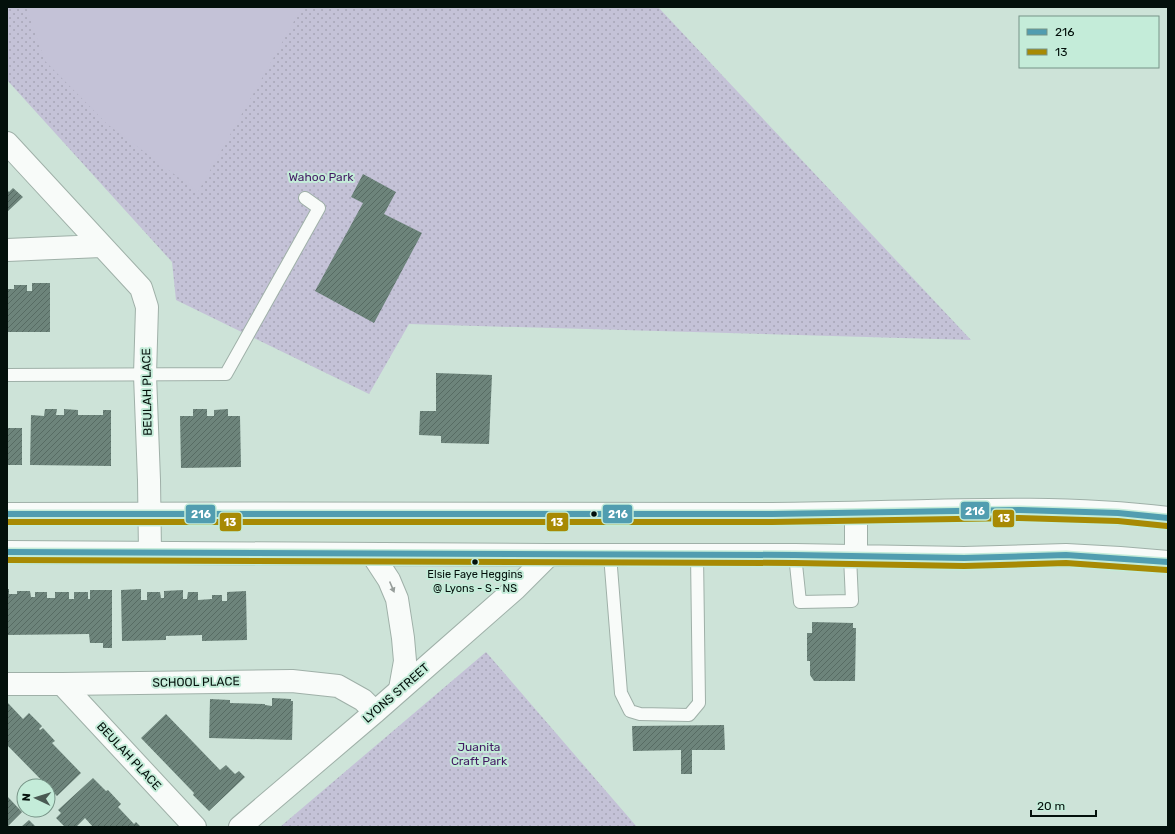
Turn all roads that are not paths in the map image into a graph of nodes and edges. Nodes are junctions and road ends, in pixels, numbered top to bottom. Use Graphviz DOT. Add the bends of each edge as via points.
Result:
graph roads {
  1 [pos="7,143"];
  2 [pos="305,198"];
  3 [pos="101,246"];
  4 [pos="7,250"];
  5 [pos="7,375"];
  6 [pos="145,375"];
  7 [pos="856,513"];
  8 [pos="7,514"];
  9 [pos="150,514"];
  10 [pos="1168,518"];
  11 [pos="7,552"];
  12 [pos="150,553"];
  13 [pos="372,554"];
  14 [pos="696,555"];
  15 [pos="795,555"];
  16 [pos="549,556"];
  17 [pos="610,556"];
  18 [pos="853,556"];
  19 [pos="1168,562"];
  20 [pos="7,684"];
  21 [pos="62,684"];
  22 [pos="400,689"];
  23 [pos="375,712"];
  24 [pos="196,827"];
  25 [pos="240,827"];
  1 -- 3 [label="main road, BEULAH PLACE"];
  2 -- 6 [label="lane" via="319,208 226,374"];
  3 -- 4 [label="main road"];
  3 -- 6 [label="main road, BEULAH PLACE" via="141,288 146,307"];
  5 -- 6 [label="lane"];
  6 -- 9 [label="main road, BEULAH PLACE"];
  7 -- 9 [label="main road"];
  7 -- 10 [label="main road" via="1038,510 1112,512"];
  7 -- 18 [label="main road"];
  8 -- 9 [label="main road"];
  9 -- 12 [label="main road, BEULAH PLACE"];
  11 -- 12 [label="main road"];
  12 -- 13 [label="main road"];
  13 -- 16 [label="main road"];
  13 -- 22 [label="main road, one-way" via="389,580 397,599 405,661"];
  14 -- 15 [label="main road"];
  14 -- 17 [label="main road"];
  14 -- 17 [label="lane" via="698,703 689,715 640,714 630,711 621,693"];
  15 -- 18 [label="main road"];
  15 -- 18 [label="lane" via="800,602 852,601"];
  16 -- 17 [label="main road"];
  16 -- 22 [label="main road, LYONS STREET"];
  18 -- 19 [label="main road" via="964,558 1066,555"];
  20 -- 21 [label="main road, SCHOOL PLACE"];
  21 -- 23 [label="main road, SCHOOL PLACE" via="292,681 338,686 363,700"];
  21 -- 24 [label="main road, BEULAH PLACE"];
  22 -- 23 [label="main road, LYONS STREET"];
  23 -- 25 [label="main road, LYONS STREET"];
}
